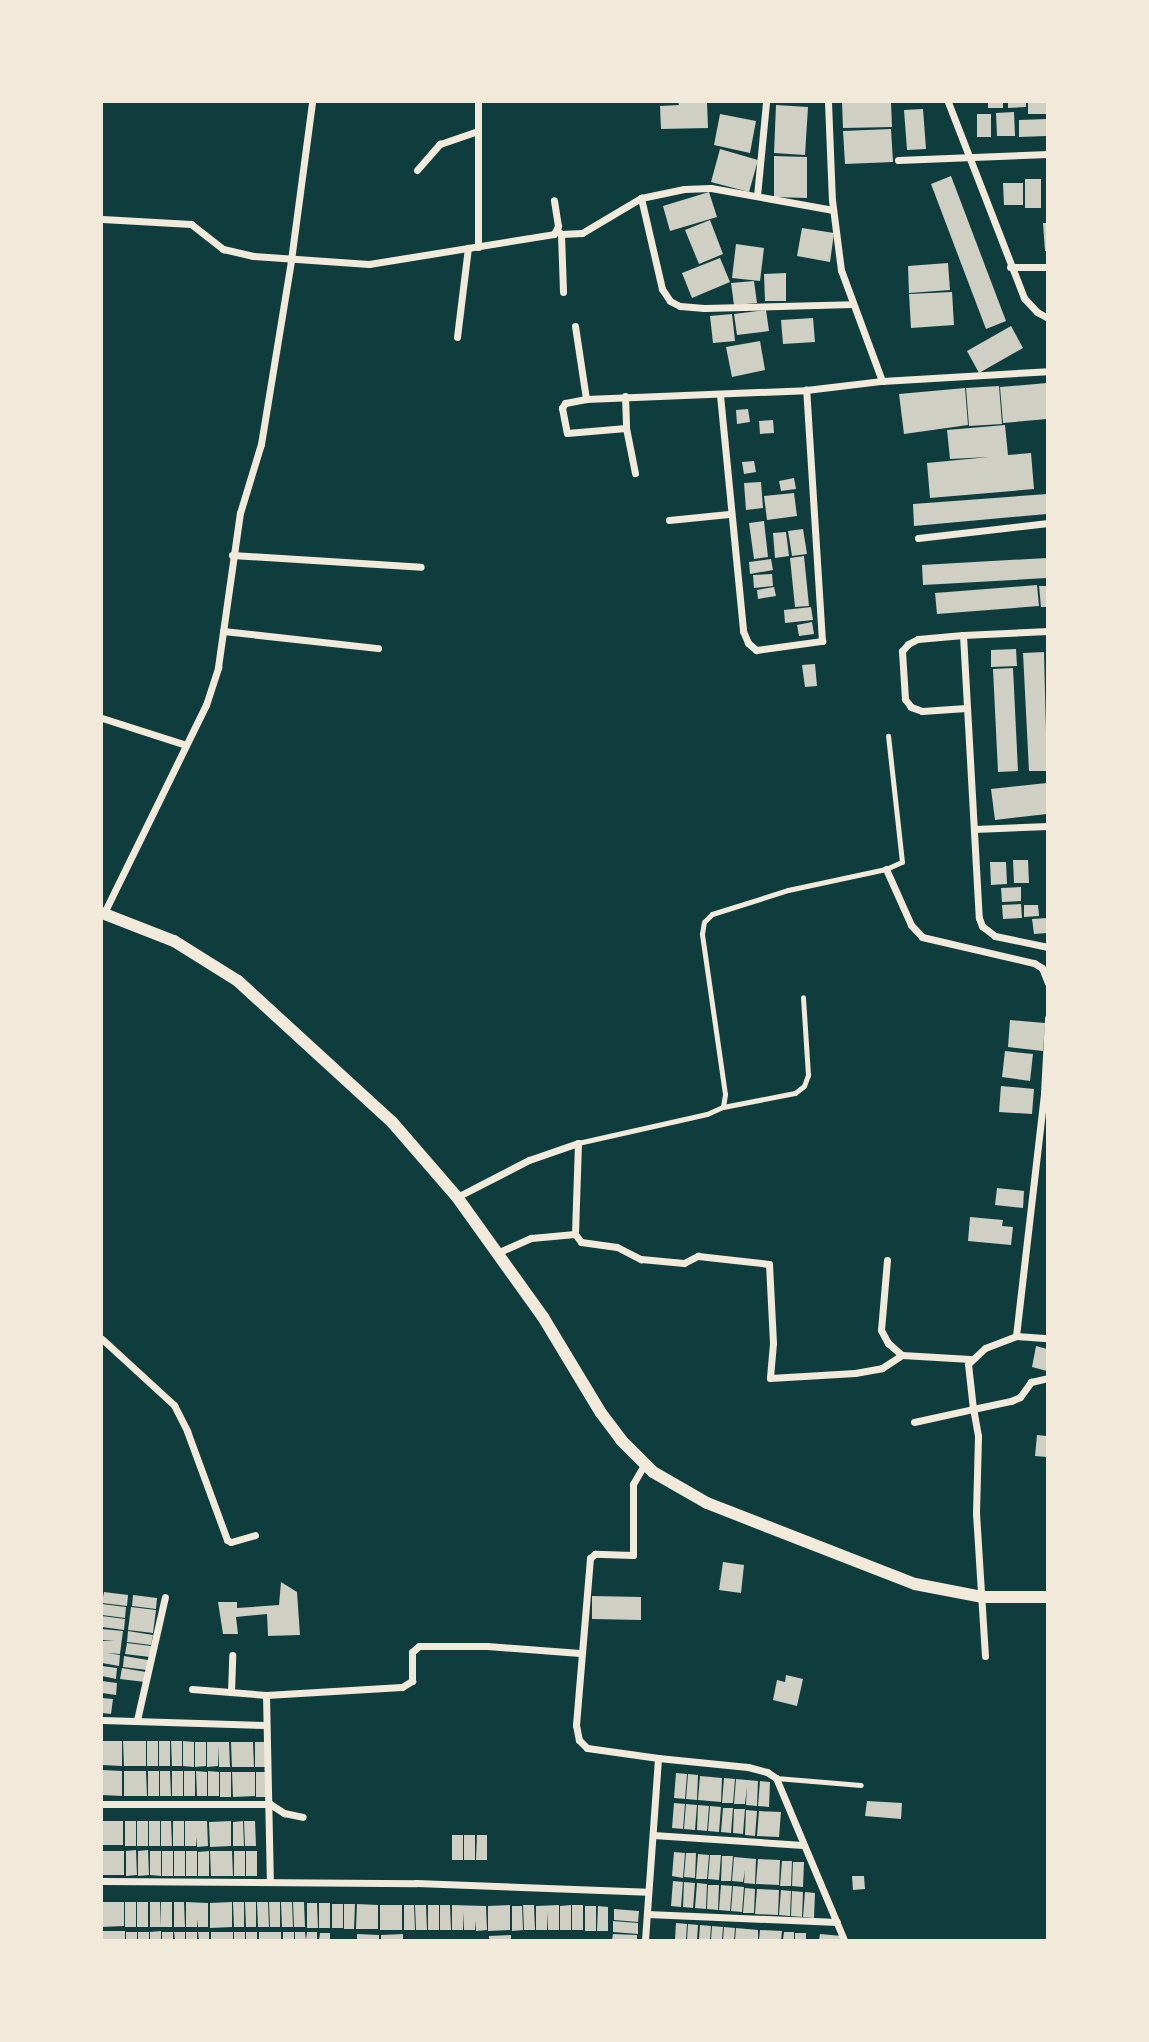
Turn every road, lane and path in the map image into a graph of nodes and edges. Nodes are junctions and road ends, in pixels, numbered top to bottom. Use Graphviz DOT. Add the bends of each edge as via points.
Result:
graph roads {
  1 [pos="312,102"];
  2 [pos="478,102"];
  3 [pos="766,102"];
  4 [pos="828,102"];
  5 [pos="948,102"];
  6 [pos="478,131"];
  7 [pos="1048,154"];
  8 [pos="968,156"];
  9 [pos="898,160"];
  10 [pos="417,170"];
  11 [pos="757,197"];
  12 [pos="641,198"];
  13 [pos="554,200"];
  14 [pos="834,211"];
  15 [pos="102,219"];
  16 [pos="559,232"];
  17 [pos="478,247"];
  18 [pos="468,248"];
  19 [pos="291,260"];
  20 [pos="1010,267"];
  21 [pos="1048,267"];
  22 [pos="563,292"];
  23 [pos="852,304"];
  24 [pos="1048,318"];
  25 [pos="575,327"];
  26 [pos="457,337"];
  27 [pos="1048,371"];
  28 [pos="881,381"];
  29 [pos="806,390"];
  30 [pos="720,395"];
  31 [pos="625,396"];
  32 [pos="586,399"];
  33 [pos="626,428"];
  34 [pos="635,472"];
  35 [pos="729,514"];
  36 [pos="669,520"];
  37 [pos="1048,523"];
  38 [pos="918,538"];
  39 [pos="232,555"];
  40 [pos="421,567"];
  41 [pos="223,631"];
  42 [pos="1048,631"];
  43 [pos="963,635"];
  44 [pos="378,648"];
  45 [pos="967,708"];
  46 [pos="102,718"];
  47 [pos="888,736"];
  48 [pos="186,745"];
  49 [pos="1048,826"];
  50 [pos="974,829"];
  51 [pos="886,869"];
  52 [pos="103,913"];
  53 [pos="1048,947"];
  54 [pos="1048,983"];
  55 [pos="803,997"];
  56 [pos="1048,1018"];
  57 [pos="1046,1093"];
  58 [pos="723,1107"];
  59 [pos="578,1143"];
  60 [pos="457,1197"];
  61 [pos="575,1234"];
  62 [pos="497,1253"];
  63 [pos="887,1260"];
  64 [pos="1016,1336"];
  65 [pos="1048,1338"];
  66 [pos="102,1339"];
  67 [pos="902,1355"];
  68 [pos="970,1359"];
  69 [pos="1048,1378"];
  70 [pos="973,1409"];
  71 [pos="914,1422"];
  72 [pos="644,1465"];
  73 [pos="255,1535"];
  74 [pos="165,1597"];
  75 [pos="982,1597"];
  76 [pos="1048,1597"];
  77 [pos="580,1653"];
  78 [pos="232,1655"];
  79 [pos="985,1656"];
  80 [pos="192,1689"];
  81 [pos="231,1692"];
  82 [pos="266,1695"];
  83 [pos="102,1720"];
  84 [pos="137,1720"];
  85 [pos="265,1725"];
  86 [pos="658,1758"];
  87 [pos="776,1778"];
  88 [pos="861,1785"];
  89 [pos="102,1804"];
  90 [pos="270,1804"];
  91 [pos="303,1817"];
  92 [pos="653,1835"];
  93 [pos="803,1844"];
  94 [pos="102,1881"];
  95 [pos="270,1882"];
  96 [pos="647,1892"];
  97 [pos="647,1914"];
  98 [pos="837,1922"];
  99 [pos="645,1941"];
  100 [pos="844,1941"];
  1 -- 19 [label="street"];
  2 -- 6 [label="street"];
  3 -- 11 [label="street"];
  4 -- 14 [label="street"];
  5 -- 8 [label="street"];
  6 -- 10 [label="street" via="440,144"];
  6 -- 17 [label="street"];
  7 -- 8 [label="street"];
  8 -- 9 [label="street"];
  8 -- 20 [label="street"];
  11 -- 12 [label="street" via="711,188"];
  11 -- 14 [label="street"];
  12 -- 16 [label="street" via="582,233"];
  12 -- 23 [label="street" via="662,289 670,301 704,308"];
  13 -- 16 [label="street"];
  14 -- 23 [label="street" via="841,270"];
  15 -- 19 [label="street" via="191,224 232,252"];
  16 -- 17 [label="street"];
  16 -- 22 [label="street"];
  17 -- 18 [label="street"];
  18 -- 19 [label="street" via="369,264"];
  18 -- 26 [label="street"];
  19 -- 39 [label="street" via="261,444"];
  20 -- 21 [label="street"];
  20 -- 24 [label="street" via="1024,298"];
  23 -- 28 [label="street"];
  25 -- 32 [label="street"];
  27 -- 28 [label="street"];
  28 -- 29 [label="street"];
  29 -- 30 [label="street"];
  29 -- 35 [label="street" via="822,641 756,650 748,643"];
  30 -- 31 [label="street"];
  30 -- 35 [label="street"];
  31 -- 32 [label="street"];
  31 -- 33 [label="street"];
  32 -- 33 [label="street" via="565,403 562,408 567,433"];
  33 -- 34 [label="street"];
  35 -- 36 [label="street"];
  37 -- 38 [label="street"];
  39 -- 40 [label="street"];
  39 -- 41 [label="street"];
  41 -- 44 [label="street"];
  41 -- 48 [label="street" via="206,705"];
  42 -- 43 [label="street"];
  43 -- 45 [label="street"];
  43 -- 45 [label="street" via="918,639 902,651 905,699 911,707 922,711"];
  45 -- 50 [label="street"];
  46 -- 48 [label="street"];
  47 -- 51 [label="lane" via="904,857 897,866"];
  48 -- 52 [label="street"];
  49 -- 50 [label="street"];
  50 -- 53 [label="street" via="982,926 995,936"];
  51 -- 54 [label="street" via="911,925 922,937 1034,962"];
  51 -- 58 [label="lane" via="788,890 712,914 704,922"];
  52 -- 60 [label="street" via="174,941 238,981 392,1122"];
  55 -- 58 [label="lane" via="804,1086 795,1093"];
  56 -- 57 [label="street"];
  57 -- 64 [label="street"];
  58 -- 59 [label="lane"];
  59 -- 60 [label="street" via="529,1160"];
  59 -- 61 [label="street"];
  60 -- 62 [label="street"];
  61 -- 62 [label="street" via="531,1238"];
  61 -- 67 [label="street" via="581,1242 617,1247 641,1259 684,1263 698,1256 768,1264 773,1343 770,1378 855,1373 881,1368"];
  62 -- 72 [label="street" via="543,1317 601,1413"];
  63 -- 67 [label="street" via="881,1330"];
  64 -- 65 [label="street"];
  64 -- 68 [label="street" via="997,1341"];
  66 -- 73 [label="street" via="174,1405 227,1539 231,1542"];
  67 -- 68 [label="street"];
  68 -- 70 [label="street"];
  69 -- 70 [label="street" via="1031,1382 1011,1401"];
  70 -- 71 [label="street"];
  70 -- 75 [label="street" via="978,1436 975,1504"];
  72 -- 75 [label="street" via="707,1503 878,1571 915,1584"];
  72 -- 77 [label="street" via="635,1477 632,1493 633,1555 590,1558"];
  74 -- 84 [label="street"];
  75 -- 76 [label="street"];
  75 -- 79 [label="street"];
  77 -- 82 [label="street" via="419,1646 412,1652 414,1676 407,1685"];
  77 -- 86 [label="street" via="576,1725 581,1743 592,1749"];
  78 -- 81 [label="street"];
  80 -- 81 [label="street"];
  81 -- 82 [label="street"];
  82 -- 85 [label="street"];
  83 -- 84 [label="street"];
  84 -- 85 [label="street"];
  85 -- 90 [label="street"];
  86 -- 87 [label="street" via="748,1767"];
  86 -- 92 [label="street"];
  87 -- 88 [label="lane"];
  87 -- 93 [label="street"];
  89 -- 90 [label="street"];
  90 -- 91 [label="street"];
  90 -- 95 [label="street"];
  92 -- 93 [label="street"];
  92 -- 96 [label="street"];
  93 -- 98 [label="street"];
  94 -- 95 [label="street"];
  95 -- 96 [label="street"];
  96 -- 97 [label="street"];
  97 -- 98 [label="street"];
  97 -- 99 [label="street"];
  98 -- 100 [label="street"];
}
